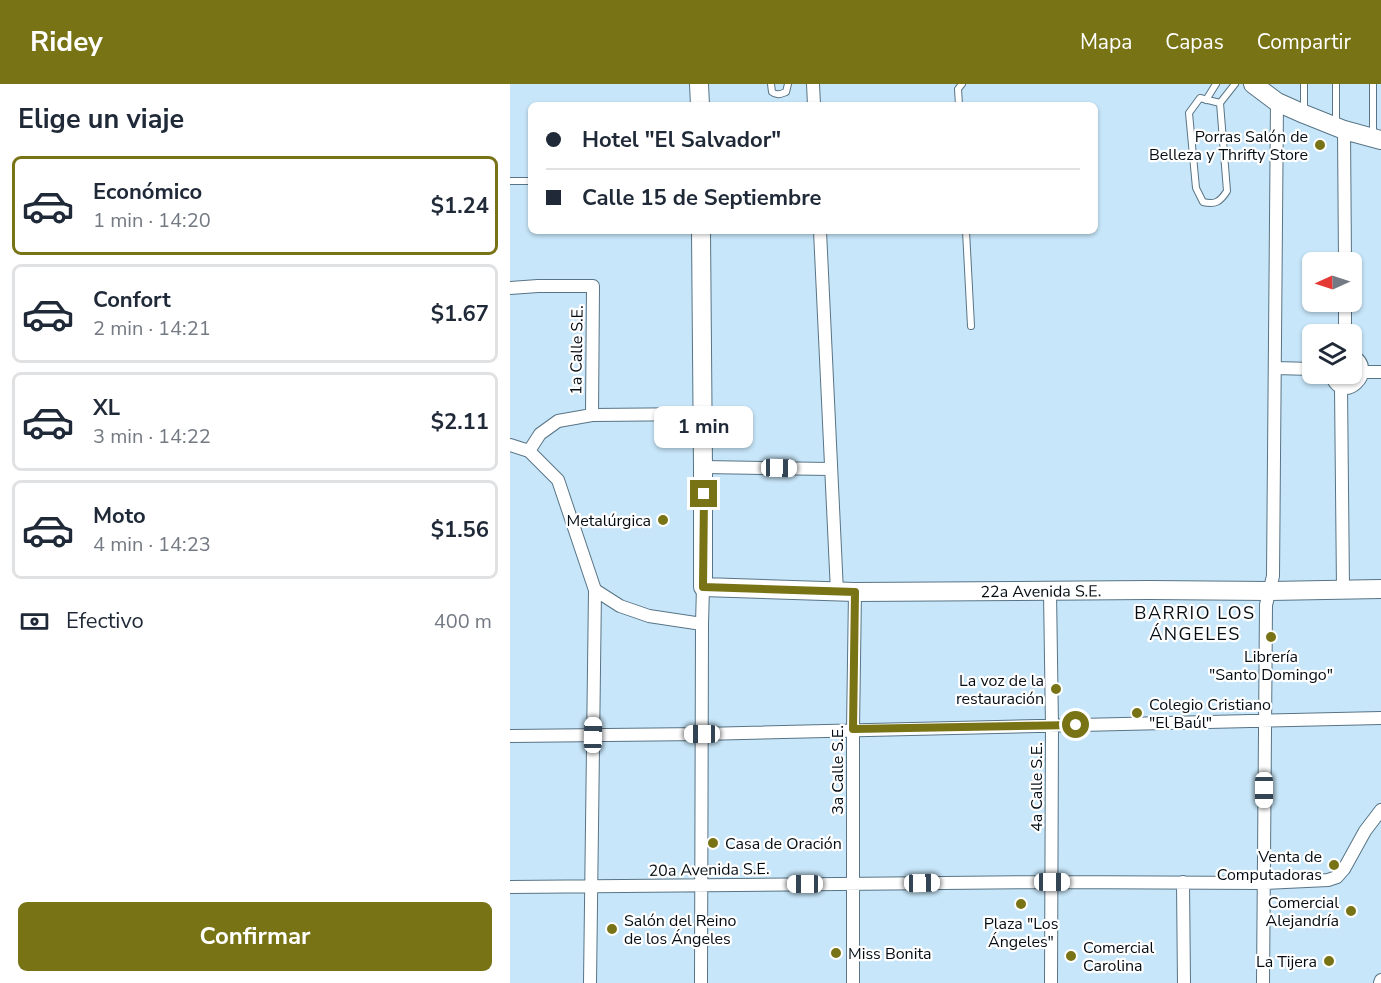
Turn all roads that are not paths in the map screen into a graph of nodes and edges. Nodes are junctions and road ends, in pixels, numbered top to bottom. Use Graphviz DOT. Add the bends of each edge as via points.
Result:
graph roads {
  1 [pos="699,84"];
  2 [pos="771,84"];
  3 [pos="788,84"];
  4 [pos="813,84"];
  5 [pos="962,84"];
  6 [pos="1216,84"];
  7 [pos="1235,84"];
  8 [pos="1253,84"];
  9 [pos="1305,84"];
  10 [pos="1336,84"];
  11 [pos="1372,84"];
  12 [pos="1206,100"];
  13 [pos="700,102"];
  14 [pos="814,102"];
  15 [pos="959,102"];
  16 [pos="1277,102"];
  17 [pos="1220,103"];
  18 [pos="1304,114"];
  19 [pos="1340,128"];
  20 [pos="1377,139"];
  21 [pos="510,181"];
  22 [pos="528,181"];
  23 [pos="701,234"];
  24 [pos="820,234"];
  25 [pos="966,234"];
  26 [pos="1345,252"];
  27 [pos="510,288"];
  28 [pos="971,326"];
  29 [pos="1362,364"];
  30 [pos="1276,368"];
  31 [pos="1302,369"];
  32 [pos="1364,372"];
  33 [pos="1381,372"];
  34 [pos="1338,384"];
  35 [pos="1341,387"];
  36 [pos="703,414"];
  37 [pos="592,415"];
  38 [pos="510,446"];
  39 [pos="529,451"];
  40 [pos="704,467"];
  41 [pos="831,469"];
  42 [pos="703,587"];
  43 [pos="595,590"];
  44 [pos="1343,590"];
  45 [pos="1381,590"];
  46 [pos="1269,591"];
  47 [pos="846,592"];
  48 [pos="1050,592"];
  49 [pos="702,624"];
  50 [pos="1381,718"];
  51 [pos="1265,720"];
  52 [pos="1052,726"];
  53 [pos="853,729"];
  54 [pos="702,734"];
  55 [pos="593,735"];
  56 [pos="510,736"];
  57 [pos="1381,810"];
  58 [pos="1052,882"];
  59 [pos="1183,882"];
  60 [pos="1264,883"];
  61 [pos="854,884"];
  62 [pos="702,885"];
  63 [pos="592,886"];
  64 [pos="510,887"];
  65 [pos="590,983"];
  66 [pos="701,983"];
  67 [pos="853,983"];
  68 [pos="1051,983"];
  69 [pos="1185,983"];
  70 [pos="1263,983"];
  1 -- 13 [label="street"];
  2 -- 3 [label="lane" via="772,92 780,95 786,92"];
  4 -- 14 [label="street"];
  5 -- 15 [label="lane" via="958,89"];
  6 -- 12 [label="lane"];
  7 -- 17 [label="lane"];
  8 -- 16 [label="street"];
  9 -- 18 [label="lane"];
  10 -- 19 [label="lane"];
  11 -- 20 [label="lane"];
  12 -- 17 [label="lane"];
  12 -- 17 [label="lane" via="1200,98 1189,113 1196,188 1203,202 1212,204 1227,191"];
  16 -- 18 [label="street"];
  16 -- 30 [label="street"];
  18 -- 19 [label="street"];
  19 -- 20 [label="street"];
  19 -- 26 [label="street"];
  21 -- 22 [label="lane"];
  23 -- 36 [label="street"];
  24 -- 41 [label="street, 3a Calle S.E."];
  25 -- 28 [label="lane"];
  27 -- 37 [label="street, 1a Calle S.E." via="593,286"];
  29 -- 32 [label="street"];
  30 -- 31 [label="street"];
  30 -- 46 [label="street" via="1273,576"];
  32 -- 33 [label="street"];
  32 -- 35 [label="street" via="1353,387"];
  34 -- 35 [label="street"];
  35 -- 44 [label="street"];
  36 -- 37 [label="street"];
  36 -- 40 [label="street"];
  37 -- 39 [label="street" via="558,421 540,434"];
  38 -- 39 [label="street"];
  39 -- 43 [label="street" via="558,480"];
  40 -- 41 [label="street"];
  40 -- 42 [label="street"];
  41 -- 47 [label="street, 3a Calle S.E."];
  42 -- 47 [label="street, 22a Avenida S.E."];
  42 -- 49 [label="street"];
  43 -- 49 [label="street" via="620,606 649,616"];
  43 -- 55 [label="street"];
  44 -- 45 [label="street, 22a Avenida S.E."];
  44 -- 46 [label="street, 22a Avenida S.E."];
  46 -- 48 [label="street, 22a Avenida S.E."];
  46 -- 51 [label="street"];
  47 -- 48 [label="street, 22a Avenida S.E."];
  47 -- 53 [label="street, 3a Calle S.E."];
  48 -- 52 [label="street, 4a Calle S.E."];
  49 -- 54 [label="street"];
  50 -- 51 [label="street"];
  51 -- 52 [label="street"];
  51 -- 60 [label="street"];
  52 -- 53 [label="street"];
  52 -- 58 [label="street, 4a Calle S.E."];
  53 -- 54 [label="street"];
  53 -- 61 [label="street, 3a Calle S.E."];
  54 -- 55 [label="street"];
  54 -- 62 [label="street"];
  55 -- 56 [label="street"];
  55 -- 63 [label="street"];
  57 -- 60 [label="street, 20a Avenida S.E." via="1337,877"];
  58 -- 59 [label="street, 20a Avenida S.E."];
  58 -- 61 [label="street, 20a Avenida S.E."];
  58 -- 68 [label="street, 4a Calle S.E."];
  59 -- 60 [label="street, 20a Avenida S.E."];
  59 -- 69 [label="street"];
  60 -- 70 [label="street"];
  61 -- 62 [label="street, 20a Avenida S.E."];
  61 -- 67 [label="street, 3a Calle S.E."];
  62 -- 63 [label="street, 20a Avenida S.E."];
  62 -- 66 [label="street"];
  63 -- 64 [label="street, 20a Avenida S.E."];
  63 -- 65 [label="street"];
}
